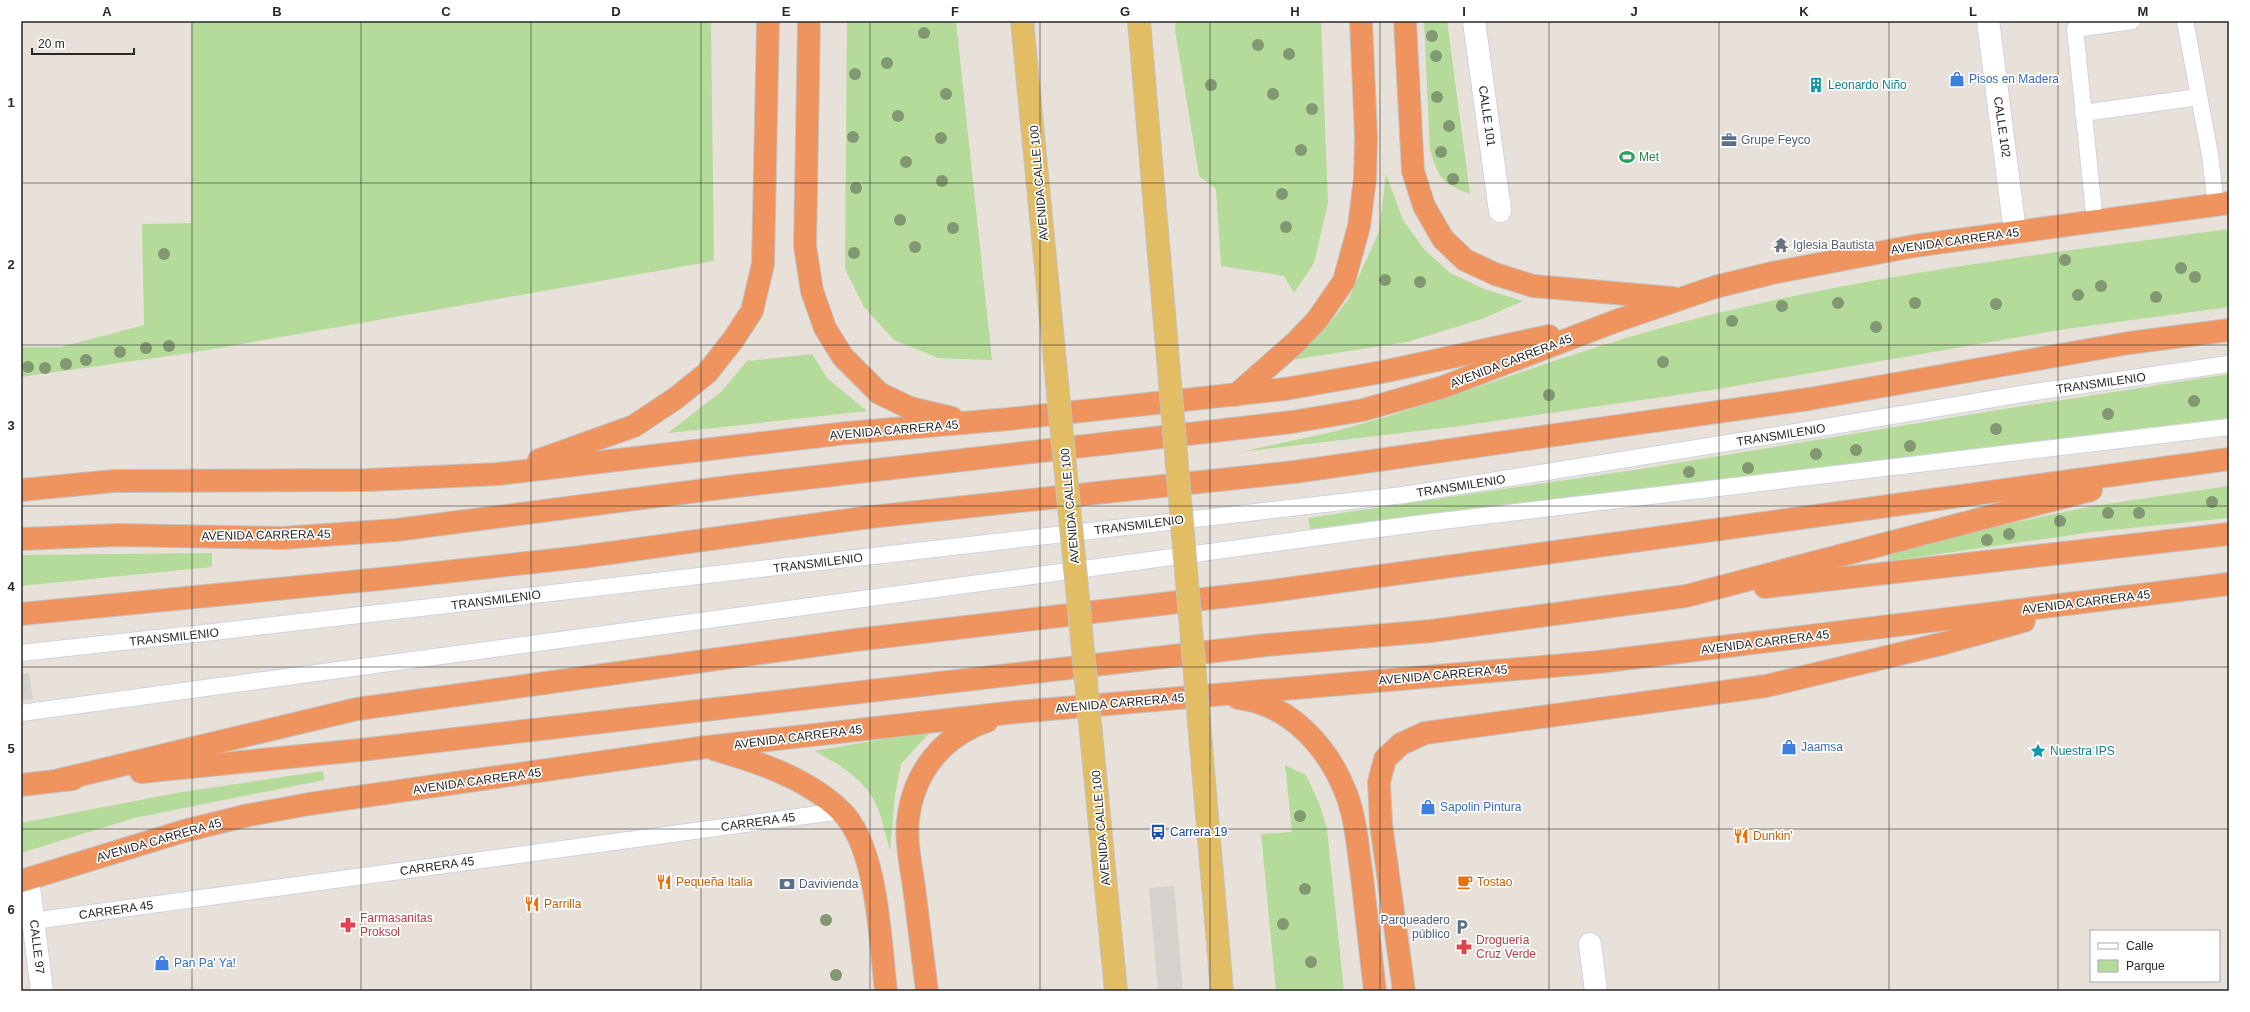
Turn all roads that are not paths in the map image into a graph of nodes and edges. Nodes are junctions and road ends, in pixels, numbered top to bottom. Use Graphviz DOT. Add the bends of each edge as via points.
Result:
graph roads {
  1 [pos="768,21"];
  2 [pos="809,21"];
  3 [pos="1022,21"];
  4 [pos="1139,21"];
  5 [pos="1361,21"];
  6 [pos="1405,21"];
  7 [pos="1474,21"];
  8 [pos="1988,21"];
  9 [pos="2132,21"];
  10 [pos="2185,21"];
  11 [pos="2199,96"];
  12 [pos="2083,113"];
  13 [pos="2222,204"];
  14 [pos="1500,211"];
  15 [pos="2095,222"];
  16 [pos="2015,232"];
  17 [pos="1681,299"];
  18 [pos="1616,321"];
  19 [pos="2229,330"];
  20 [pos="2229,364"];
  21 [pos="1236,395"];
  22 [pos="969,423"];
  23 [pos="2229,427"];
  24 [pos="2229,459"];
  25 [pos="2184,465"];
  26 [pos="498,474"];
  27 [pos="21,490"];
  28 [pos="2229,534"];
  29 [pos="21,539"];
  30 [pos="2229,584"];
  31 [pos="1686,596"];
  32 [pos="2093,601"];
  33 [pos="21,614"];
  34 [pos="21,653"];
  35 [pos="1211,695"];
  36 [pos="1016,712"];
  37 [pos="21,713"];
  38 [pos="708,747"];
  39 [pos="59,780"];
  40 [pos="21,785"];
  41 [pos="842,811"];
  42 [pos="25,880"];
  43 [pos="33,921"];
  44 [pos="1590,944"];
  45 [pos="42,991"];
  46 [pos="886,991"];
  47 [pos="927,991"];
  48 [pos="1116,991"];
  49 [pos="1222,991"];
  50 [pos="1375,991"];
  51 [pos="1404,991"];
  52 [pos="1596,991"];
  1 -- 26 [label="highway" via="763,264 752,311 734,340 707,373 676,398 634,426"];
  2 -- 22 [label="highway" via="805,246 812,291 825,328 843,357 879,393 910,408"];
  3 -- 48 [label="main road, AVENIDA CALLE 100, bridge"];
  4 -- 49 [label="main road, bridge"];
  5 -- 21 [label="highway" via="1366,136 1365,179 1359,226 1344,281 1317,320 1296,343"];
  6 -- 17 [label="highway" via="1412,171 1424,206 1444,239 1465,260 1495,274 1533,286"];
  7 -- 14 [label="street, CALLE 101"];
  8 -- 16 [label="street, CALLE 102"];
  9 -- 12 [label="lane" via="2075,29"];
  10 -- 11 [label="lane"];
  11 -- 12 [label="lane"];
  11 -- 13 [label="lane"];
  12 -- 15 [label="lane"];
  13 -- 15 [label="highway, AVENIDA CARRERA 45"];
  15 -- 16 [label="highway, AVENIDA CARRERA 45"];
  16 -- 17 [label="highway, AVENIDA CARRERA 45" via="1914,246 1780,271 1715,287"];
  17 -- 18 [label="highway, AVENIDA CARRERA 45"];
  18 -- 21 [label="highway, AVENIDA CARRERA 45" via="1382,372"];
  18 -- 29 [label="highway, AVENIDA CARRERA 45" via="1443,387 1363,410 1292,422 728,487 396,530 282,538 117,535"];
  19 -- 33 [label="highway" via="2129,343 1809,399 1294,472 870,517 505,566"];
  20 -- 34 [label="lane, TRANSMILENIO" via="2028,393 1403,495"];
  21 -- 22 [label="highway, AVENIDA CARRERA 45"];
  22 -- 26 [label="highway, AVENIDA CARRERA 45" via="832,435"];
  23 -- 37 [label="lane" via="1416,524"];
  24 -- 25 [label="highway"];
  25 -- 31 [label="highway"];
  25 -- 39 [label="highway" via="1263,592 855,640 357,709"];
  26 -- 27 [label="highway, AVENIDA CARRERA 45" via="321,481 114,481"];
  28 -- 31 [label="highway"];
  30 -- 32 [label="highway, AVENIDA CARRERA 45"];
  31 -- 39 [label="highway" via="1431,631 1267,645 360,750"];
  32 -- 35 [label="highway, AVENIDA CARRERA 45" via="1599,662"];
  32 -- 51 [label="highway" via="1945,643 1800,680 1732,692 1425,733 1401,744 1385,759 1379,782 1380,818"];
  35 -- 36 [label="highway, AVENIDA CARRERA 45"];
  35 -- 50 [label="highway" via="1242,698 1284,713 1309,734 1331,761 1347,794 1352,815"];
  36 -- 38 [label="highway, AVENIDA CARRERA 45"];
  36 -- 47 [label="highway" via="975,725 955,736 936,752 914,791 908,814 909,841"];
  38 -- 41 [label="highway" via="762,763 795,779"];
  38 -- 42 [label="highway, AVENIDA CARRERA 45" via="309,804 184,831"];
  39 -- 40 [label="highway"];
  41 -- 43 [label="lane, CARRERA 45"];
  41 -- 46 [label="highway" via="859,838 867,859 874,891"];
  42 -- 43 [label="street, CALLE 97"];
  43 -- 45 [label="street, CALLE 97"];
  44 -- 52 [label="street"];
}
